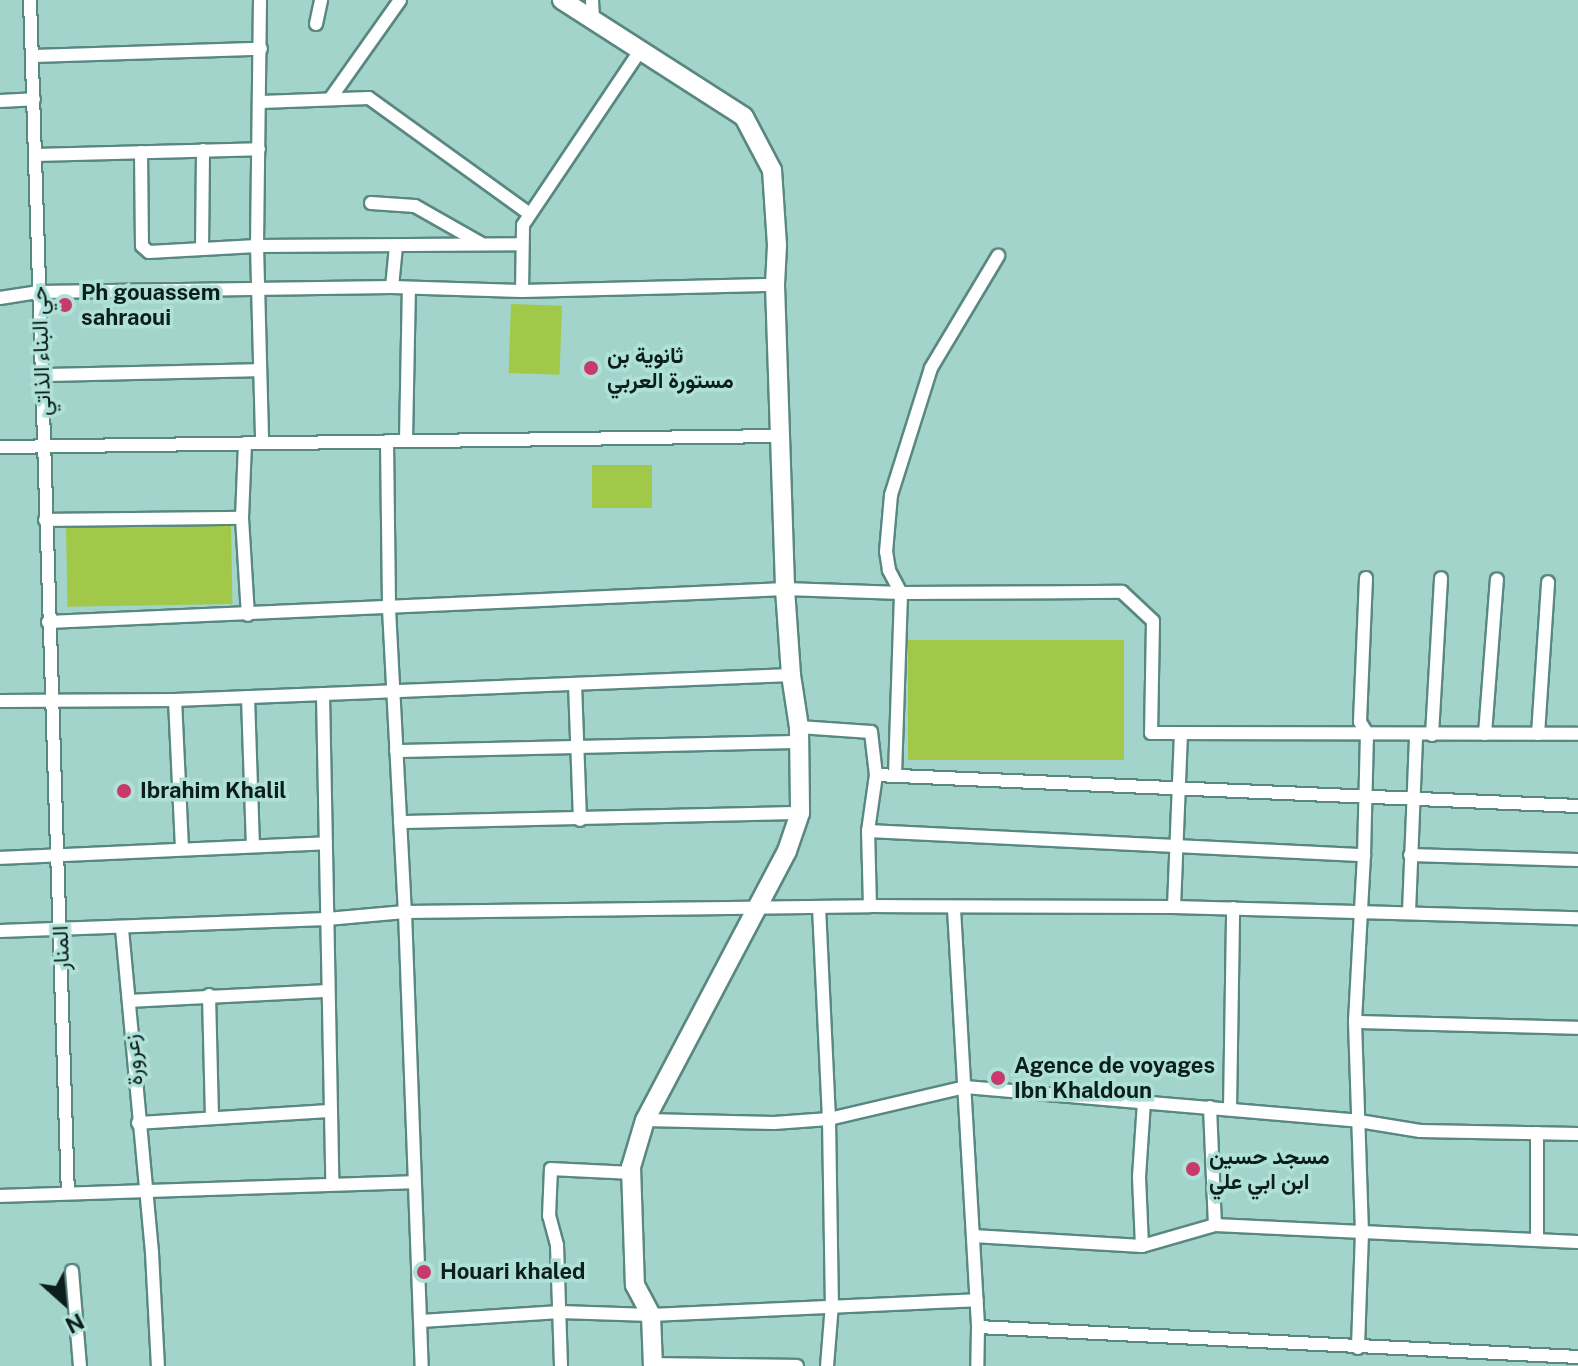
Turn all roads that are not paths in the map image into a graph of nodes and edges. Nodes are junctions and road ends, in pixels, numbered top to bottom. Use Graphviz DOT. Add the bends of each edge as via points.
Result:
graph roads {
  1 [pos="30,0"];
  2 [pos="260,0"];
  3 [pos="321,0"];
  4 [pos="400,0"];
  5 [pos="562,0"];
  6 [pos="592,0"];
  7 [pos="593,20"];
  8 [pos="316,24"];
  9 [pos="261,49"];
  10 [pos="640,51"];
  11 [pos="32,56"];
  12 [pos="34,99"];
  13 [pos="330,99"];
  14 [pos="0,101"];
  15 [pos="261,102"];
  16 [pos="259,149"];
  17 [pos="203,150"];
  18 [pos="141,152"];
  19 [pos="35,155"];
  20 [pos="371,203"];
  21 [pos="530,214"];
  22 [pos="522,244"];
  23 [pos="483,245"];
  24 [pos="257,246"];
  25 [pos="396,246"];
  26 [pos="202,249"];
  27 [pos="998,256"];
  28 [pos="775,285"];
  29 [pos="392,287"];
  30 [pos="409,289"];
  31 [pos="522,291"];
  32 [pos="38,292"];
  33 [pos="260,292"];
  34 [pos="0,298"];
  35 [pos="260,370"];
  36 [pos="43,375"];
  37 [pos="782,436"];
  38 [pos="406,440"];
  39 [pos="387,441"];
  40 [pos="245,443"];
  41 [pos="262,443"];
  42 [pos="44,446"];
  43 [pos="0,447"];
  44 [pos="242,518"];
  45 [pos="45,520"];
  46 [pos="1366,578"];
  47 [pos="1441,578"];
  48 [pos="1497,579"];
  49 [pos="1548,582"];
  50 [pos="785,589"];
  51 [pos="901,593"];
  52 [pos="389,609"];
  53 [pos="248,615"];
  54 [pos="48,622"];
  55 [pos="791,675"];
  56 [pos="575,684"];
  57 [pos="392,691"];
  58 [pos="323,694"];
  59 [pos="248,697"];
  60 [pos="175,700"];
  61 [pos="0,701"];
  62 [pos="54,702"];
  63 [pos="1181,733"];
  64 [pos="1367,733"];
  65 [pos="800,734"];
  66 [pos="1416,734"];
  67 [pos="1485,734"];
  68 [pos="1538,734"];
  69 [pos="1578,734"];
  70 [pos="1432,735"];
  71 [pos="580,749"];
  72 [pos="396,751"];
  73 [pos="876,775"];
  74 [pos="895,775"];
  75 [pos="1177,788"];
  76 [pos="1414,797"];
  77 [pos="1365,798"];
  78 [pos="1578,806"];
  79 [pos="800,813"];
  80 [pos="580,820"];
  81 [pos="400,822"];
  82 [pos="868,831"];
  83 [pos="326,843"];
  84 [pos="1176,843"];
  85 [pos="253,845"];
  86 [pos="182,847"];
  87 [pos="59,855"];
  88 [pos="1364,855"];
  89 [pos="1410,855"];
  90 [pos="0,858"];
  91 [pos="1578,860"];
  92 [pos="870,906"];
  93 [pos="819,907"];
  94 [pos="1174,907"];
  95 [pos="757,908"];
  96 [pos="1233,908"];
  97 [pos="954,909"];
  98 [pos="1362,910"];
  99 [pos="405,912"];
  100 [pos="1409,912"];
  101 [pos="1578,918"];
  102 [pos="327,919"];
  103 [pos="60,929"];
  104 [pos="122,929"];
  105 [pos="0,931"];
  106 [pos="328,991"];
  107 [pos="209,995"];
  108 [pos="129,1001"];
  109 [pos="1355,1022"];
  110 [pos="1578,1028"];
  111 [pos="965,1087"];
  112 [pos="1144,1102"];
  113 [pos="1210,1107"];
  114 [pos="1230,1109"];
  115 [pos="331,1111"];
  116 [pos="212,1116"];
  117 [pos="829,1119"];
  118 [pos="645,1120"];
  119 [pos="1359,1121"];
  120 [pos="138,1123"];
  121 [pos="1537,1133"];
  122 [pos="1578,1134"];
  123 [pos="632,1173"];
  124 [pos="413,1182"];
  125 [pos="332,1184"];
  126 [pos="144,1191"];
  127 [pos="68,1193"];
  128 [pos="0,1196"];
  129 [pos="1215,1225"];
  130 [pos="1362,1232"];
  131 [pos="973,1236"];
  132 [pos="1537,1240"];
  133 [pos="1578,1242"];
  134 [pos="1142,1246"];
  135 [pos="72,1271"];
  136 [pos="977,1300"];
  137 [pos="832,1304"];
  138 [pos="560,1312"];
  139 [pos="651,1315"];
  140 [pos="421,1321"];
  141 [pos="978,1327"];
  142 [pos="1358,1348"];
  143 [pos="1578,1357"];
  144 [pos="653,1365"];
  145 [pos="80,1366"];
  146 [pos="158,1366"];
  147 [pos="422,1366"];
  148 [pos="561,1366"];
  149 [pos="797,1366"];
  150 [pos="827,1366"];
  151 [pos="977,1366"];
  1 -- 11 [label="street, حي البناء الذاتي"];
  2 -- 9 [label="street"];
  3 -- 8 [label="street"];
  4 -- 13 [label="street"];
  5 -- 7 [label="street"];
  6 -- 7 [label="street"];
  7 -- 10 [label="street"];
  9 -- 11 [label="street"];
  9 -- 15 [label="street"];
  10 -- 21 [label="street"];
  10 -- 28 [label="street" via="744,117 757,138 772,170"];
  11 -- 12 [label="street, حي البناء الذاتي"];
  12 -- 14 [label="street"];
  12 -- 19 [label="street, حي البناء الذاتي"];
  13 -- 15 [label="street"];
  13 -- 21 [label="street" via="369,98"];
  15 -- 16 [label="street"];
  16 -- 17 [label="street"];
  16 -- 24 [label="street"];
  17 -- 18 [label="street"];
  17 -- 26 [label="street"];
  18 -- 19 [label="street"];
  18 -- 26 [label="street" via="142,246 149,252"];
  19 -- 32 [label="street, حي البناء الذاتي"];
  20 -- 23 [label="street" via="415,206"];
  21 -- 22 [label="street"];
  22 -- 23 [label="street"];
  22 -- 31 [label="street"];
  23 -- 25 [label="street"];
  24 -- 25 [label="street"];
  24 -- 26 [label="street"];
  24 -- 33 [label="street"];
  25 -- 29 [label="street"];
  27 -- 51 [label="street" via="931,368 891,495 886,552"];
  28 -- 31 [label="street"];
  28 -- 37 [label="street"];
  29 -- 30 [label="street"];
  29 -- 33 [label="street"];
  30 -- 31 [label="street"];
  30 -- 38 [label="street"];
  32 -- 33 [label="street"];
  32 -- 34 [label="street"];
  32 -- 36 [label="street, حي البناء الذاتي"];
  33 -- 35 [label="street"];
  35 -- 36 [label="street"];
  35 -- 41 [label="street"];
  36 -- 42 [label="street, حي البناء الذاتي"];
  37 -- 38 [label="street"];
  37 -- 50 [label="street"];
  38 -- 39 [label="street"];
  39 -- 41 [label="street"];
  39 -- 52 [label="street"];
  40 -- 41 [label="street"];
  40 -- 42 [label="street"];
  40 -- 44 [label="street"];
  42 -- 43 [label="street"];
  42 -- 45 [label="street, حي البناء الذاتي"];
  44 -- 45 [label="street"];
  44 -- 53 [label="street"];
  45 -- 54 [label="street, حي البناء الذاتي"];
  46 -- 64 [label="street" via="1360,722"];
  47 -- 70 [label="street"];
  48 -- 67 [label="street"];
  49 -- 68 [label="street"];
  50 -- 51 [label="street"];
  50 -- 52 [label="street"];
  50 -- 55 [label="street"];
  51 -- 63 [label="street" via="1122,592 1153,621 1151,733"];
  51 -- 74 [label="street"];
  52 -- 53 [label="street"];
  52 -- 57 [label="street"];
  53 -- 54 [label="street"];
  54 -- 62 [label="street, حي البناء الذاتي"];
  55 -- 56 [label="street"];
  55 -- 65 [label="street"];
  56 -- 57 [label="street"];
  56 -- 71 [label="street"];
  57 -- 58 [label="street"];
  57 -- 72 [label="street"];
  58 -- 59 [label="street"];
  58 -- 83 [label="street"];
  59 -- 60 [label="street"];
  59 -- 85 [label="street"];
  60 -- 62 [label="street"];
  60 -- 86 [label="street"];
  61 -- 62 [label="street"];
  62 -- 87 [label="street, المنار"];
  63 -- 64 [label="street"];
  63 -- 75 [label="street"];
  64 -- 66 [label="street"];
  64 -- 77 [label="street"];
  65 -- 71 [label="street"];
  65 -- 73 [label="street" via="871,732"];
  65 -- 79 [label="street"];
  66 -- 70 [label="street"];
  66 -- 76 [label="street"];
  67 -- 68 [label="street"];
  67 -- 70 [label="street"];
  68 -- 69 [label="street"];
  71 -- 72 [label="street"];
  71 -- 80 [label="street"];
  72 -- 81 [label="street"];
  73 -- 74 [label="street"];
  73 -- 82 [label="street"];
  74 -- 75 [label="street"];
  75 -- 77 [label="street"];
  75 -- 84 [label="street"];
  76 -- 77 [label="street"];
  76 -- 78 [label="street"];
  76 -- 89 [label="street"];
  77 -- 88 [label="street"];
  79 -- 80 [label="street"];
  79 -- 95 [label="street"];
  80 -- 81 [label="street"];
  81 -- 99 [label="street"];
  82 -- 84 [label="street"];
  82 -- 92 [label="street"];
  83 -- 85 [label="street"];
  83 -- 102 [label="street"];
  84 -- 88 [label="street"];
  84 -- 94 [label="street"];
  85 -- 86 [label="street"];
  86 -- 87 [label="street"];
  87 -- 90 [label="street"];
  87 -- 103 [label="street, المنار"];
  88 -- 98 [label="street"];
  89 -- 91 [label="street"];
  89 -- 100 [label="street"];
  92 -- 93 [label="street"];
  92 -- 97 [label="street"];
  93 -- 95 [label="street"];
  93 -- 117 [label="street"];
  94 -- 96 [label="street"];
  94 -- 97 [label="street"];
  95 -- 99 [label="street"];
  95 -- 118 [label="street"];
  96 -- 98 [label="street"];
  96 -- 114 [label="street"];
  97 -- 111 [label="street"];
  98 -- 100 [label="street"];
  98 -- 109 [label="street"];
  99 -- 102 [label="street"];
  99 -- 124 [label="street"];
  100 -- 101 [label="street"];
  102 -- 104 [label="street"];
  102 -- 106 [label="street"];
  103 -- 104 [label="street"];
  103 -- 105 [label="street"];
  103 -- 127 [label="street, المنار"];
  104 -- 108 [label="street, زعرورة"];
  106 -- 107 [label="street"];
  106 -- 115 [label="street"];
  107 -- 108 [label="street"];
  107 -- 116 [label="street"];
  108 -- 120 [label="street, زعرورة"];
  109 -- 110 [label="street"];
  109 -- 119 [label="street"];
  111 -- 112 [label="street"];
  111 -- 117 [label="street"];
  111 -- 131 [label="street"];
  112 -- 113 [label="street"];
  112 -- 134 [label="street"];
  113 -- 114 [label="street"];
  113 -- 129 [label="street"];
  114 -- 119 [label="street"];
  115 -- 116 [label="street"];
  115 -- 125 [label="street"];
  116 -- 120 [label="street"];
  117 -- 118 [label="street"];
  117 -- 137 [label="street"];
  118 -- 123 [label="street"];
  119 -- 121 [label="street" via="1420,1131"];
  119 -- 130 [label="street"];
  120 -- 126 [label="street, زعرورة"];
  121 -- 122 [label="street"];
  121 -- 132 [label="street"];
  123 -- 138 [label="street" via="551,1169 549,1216 557,1245"];
  123 -- 139 [label="street" via="635,1285"];
  124 -- 125 [label="street"];
  124 -- 140 [label="street"];
  125 -- 126 [label="street"];
  126 -- 127 [label="street"];
  126 -- 146 [label="street, زعرورة"];
  127 -- 128 [label="street"];
  129 -- 130 [label="street"];
  129 -- 134 [label="street"];
  130 -- 132 [label="street"];
  130 -- 142 [label="street"];
  131 -- 134 [label="street"];
  131 -- 136 [label="street"];
  132 -- 133 [label="street"];
  135 -- 145 [label="street"];
  136 -- 137 [label="street"];
  136 -- 141 [label="street"];
  137 -- 139 [label="street"];
  137 -- 150 [label="street"];
  138 -- 139 [label="street"];
  138 -- 140 [label="street"];
  138 -- 148 [label="street"];
  139 -- 144 [label="street"];
  140 -- 147 [label="street"];
  141 -- 142 [label="street"];
  141 -- 151 [label="street"];
  142 -- 143 [label="street"];
  144 -- 149 [label="street"];
}
